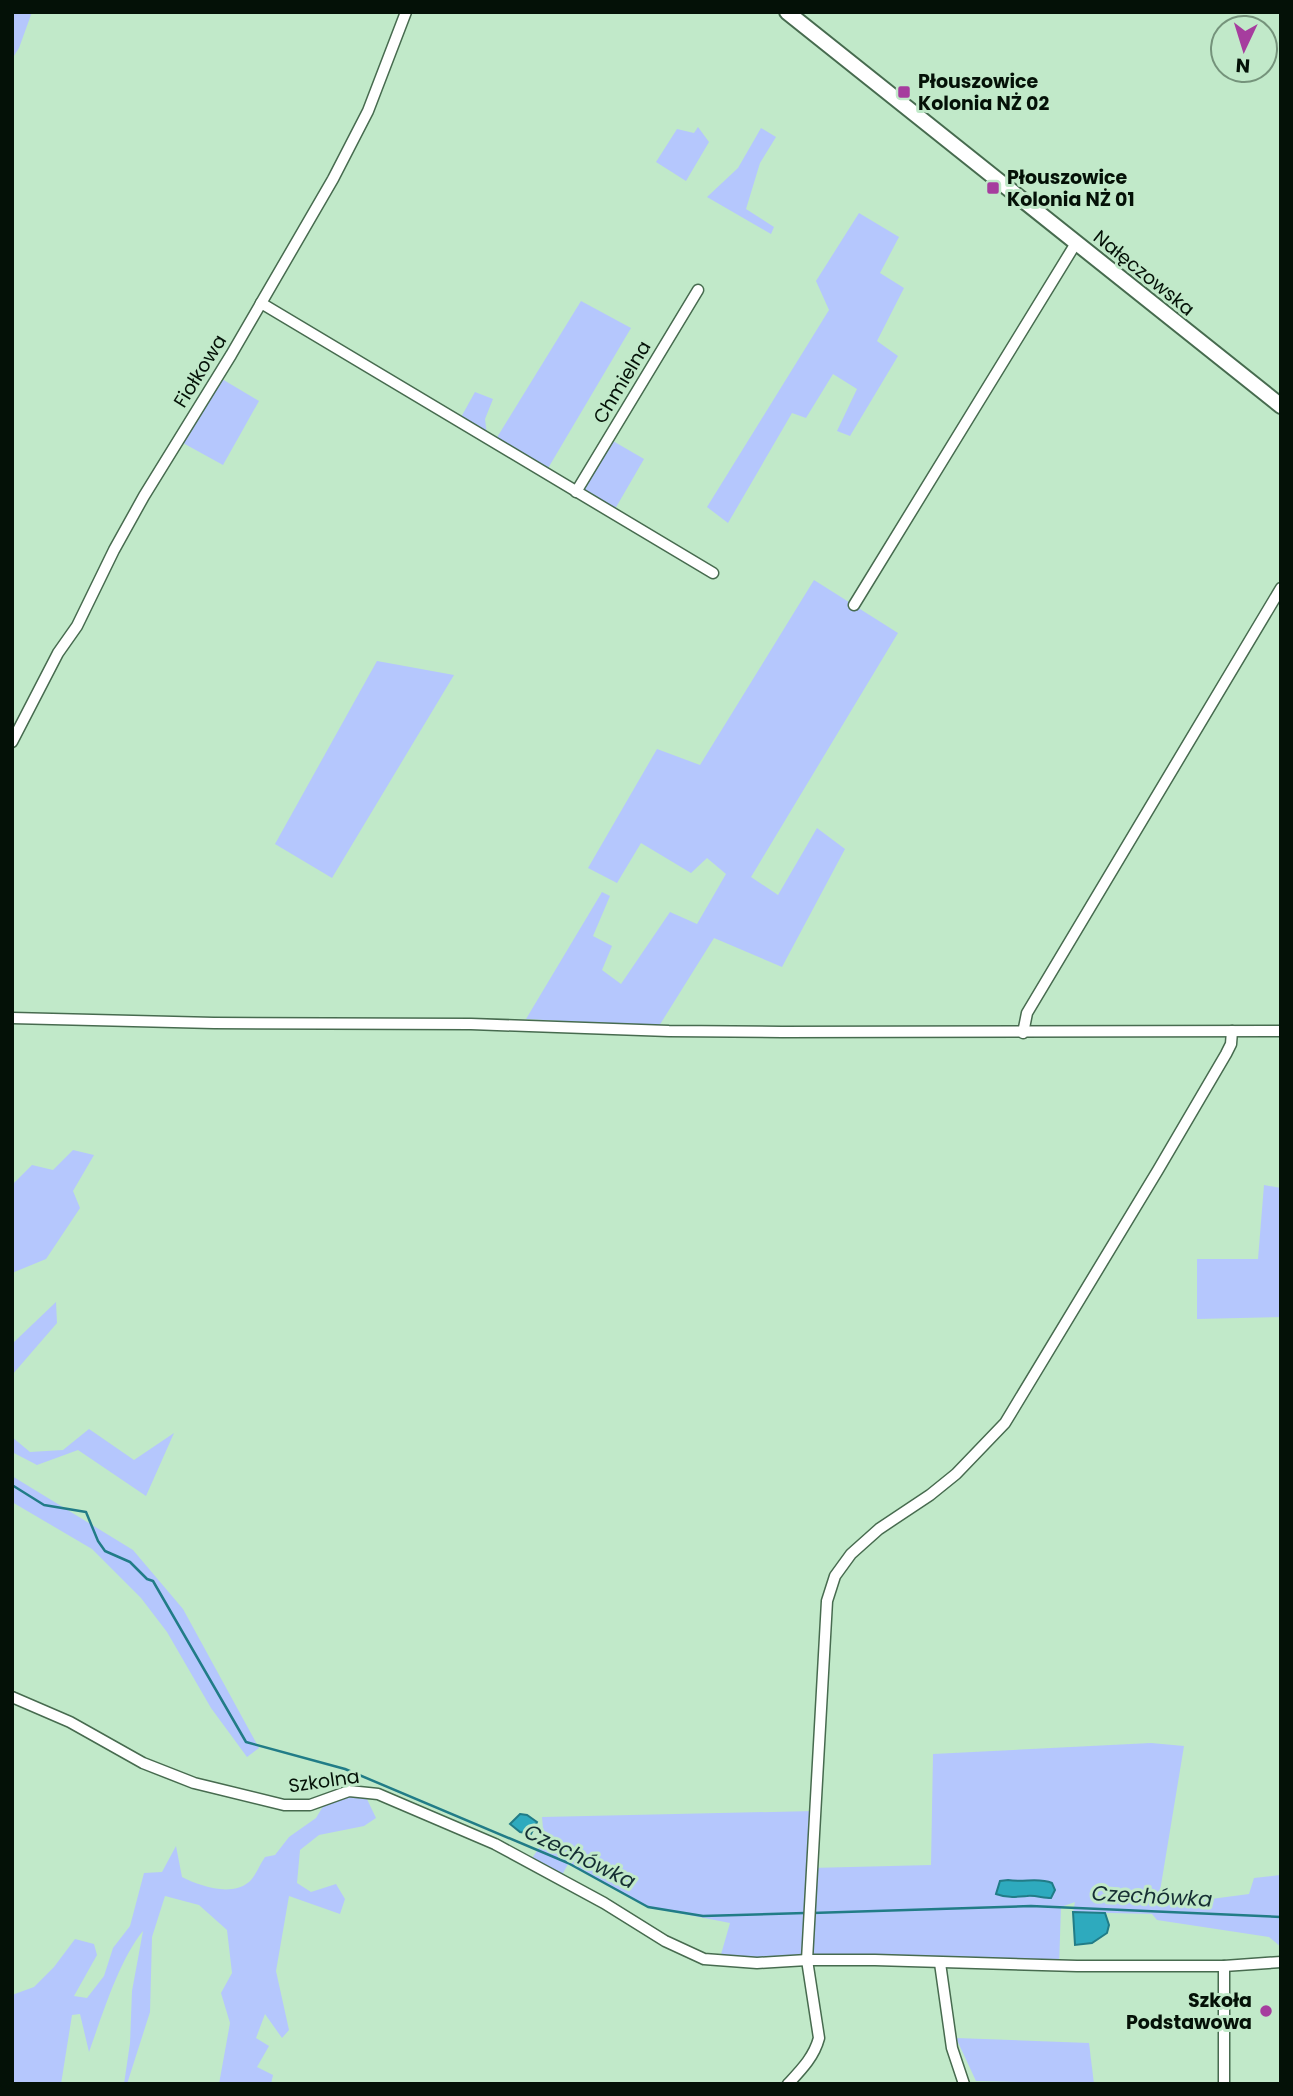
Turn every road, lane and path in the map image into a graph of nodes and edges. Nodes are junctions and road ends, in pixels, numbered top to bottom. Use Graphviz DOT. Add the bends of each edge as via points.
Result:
graph roads {
  1 [pos="406,12"];
  2 [pos="787,12"];
  3 [pos="1076,243"];
  4 [pos="698,290"];
  5 [pos="261,303"];
  6 [pos="1281,406"];
  7 [pos="576,492"];
  8 [pos="713,573"];
  9 [pos="1281,588"];
  10 [pos="854,605"];
  11 [pos="12,742"];
  12 [pos="12,1018"];
  13 [pos="1232,1031"];
  14 [pos="1281,1031"];
  15 [pos="1023,1033"];
  16 [pos="12,1697"];
  17 [pos="807,1960"];
  18 [pos="1281,1962"];
  19 [pos="940,1963"];
  20 [pos="1224,1966"];
  21 [pos="788,2084"];
  22 [pos="964,2084"];
  23 [pos="1224,2084"];
  1 -- 5 [label="street, Fiołkowa" via="364,119"];
  2 -- 3 [label="main road, Nałęczowska"];
  3 -- 6 [label="main road, Nałęczowska"];
  3 -- 10 [label="street"];
  4 -- 7 [label="street, Chmielna"];
  5 -- 7 [label="street"];
  5 -- 11 [label="street, Fiołkowa" via="144,496"];
  7 -- 8 [label="street"];
  9 -- 15 [label="street" via="1027,1013"];
  12 -- 15 [label="street"];
  13 -- 14 [label="street"];
  13 -- 15 [label="street"];
  13 -- 17 [label="street" via="1226,1054 1005,1423 956,1474 851,1554 835,1576 827,1601"];
  16 -- 17 [label="street, Szkolna" via="70,1722 143,1763 194,1783 284,1805 310,1805 349,1791 378,1794 495,1844 704,1959"];
  17 -- 19 [label="street, Szkolna"];
  17 -- 21 [label="street" via="819,2038 810,2060"];
  18 -- 20 [label="street, Szkolna"];
  19 -- 20 [label="street, Szkolna"];
  19 -- 22 [label="street" via="952,2048"];
  20 -- 23 [label="street"];
}
